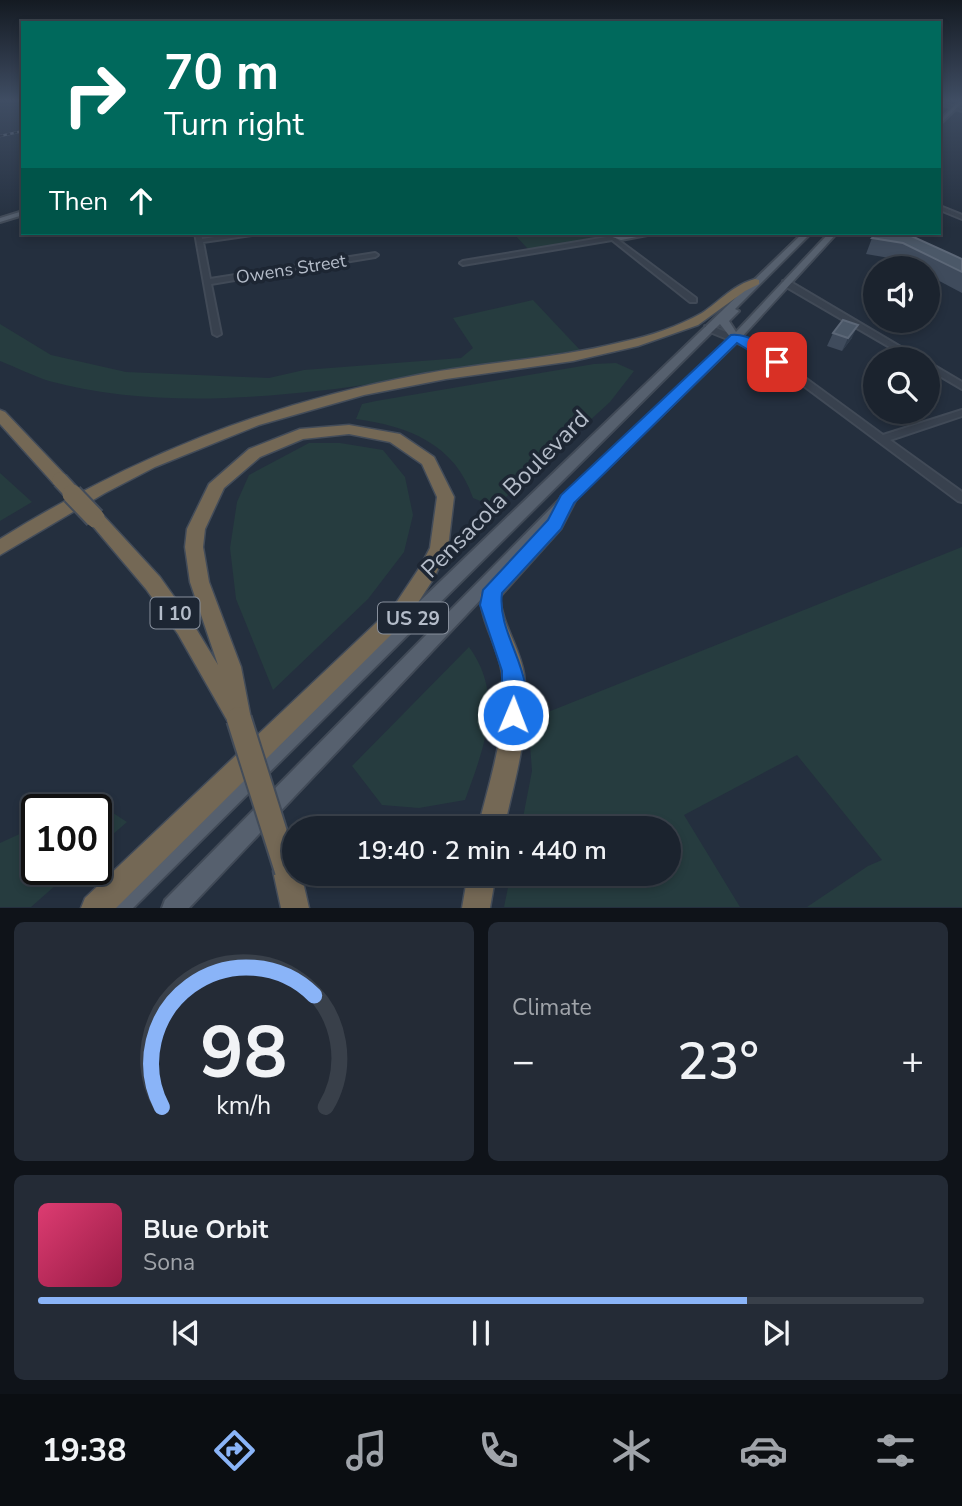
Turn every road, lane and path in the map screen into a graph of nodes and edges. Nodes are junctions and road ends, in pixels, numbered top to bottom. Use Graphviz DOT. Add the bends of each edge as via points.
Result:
graph roads {
  1 [pos="941,208"];
  2 [pos="21,214"];
  3 [pos="962,217"];
  4 [pos="0,220"];
  5 [pos="226,235"];
  6 [pos="608,235"];
  7 [pos="638,235"];
  8 [pos="805,235"];
  9 [pos="831,235"];
  10 [pos="199,237"];
  11 [pos="613,238"];
  12 [pos="375,255"];
  13 [pos="463,263"];
  14 [pos="208,282"];
  15 [pos="758,283"];
  16 [pos="783,286"];
  17 [pos="693,300"];
  18 [pos="708,328"];
  19 [pos="217,334"];
  20 [pos="736,338"];
  21 [pos="895,347"];
  22 [pos="940,372"];
  23 [pos="962,386"];
  24 [pos="962,413"];
  25 [pos="0,415"];
  26 [pos="881,439"];
  27 [pos="962,498"];
  28 [pos="567,500"];
  29 [pos="0,548"];
  30 [pos="239,719"];
  31 [pos="493,816"];
  32 [pos="282,854"];
  33 [pos="288,886"];
  34 [pos="290,886"];
  35 [pos="480,886"];
  36 [pos="95,908"];
  37 [pos="117,908"];
  38 [pos="173,908"];
  39 [pos="289,908"];
  40 [pos="295,908"];
  41 [pos="476,908"];
  1 -- 3 [label="street"];
  2 -- 4 [label="main road"];
  5 -- 10 [label="street"];
  6 -- 11 [label="main road"];
  7 -- 11 [label="main road"];
  8 -- 15 [label="main road"];
  9 -- 16 [label="main road, US 29"];
  10 -- 14 [label="street"];
  11 -- 13 [label="street"];
  11 -- 17 [label="street"];
  12 -- 14 [label="street, Owens Street"];
  14 -- 19 [label="street"];
  15 -- 16 [label="main road"];
  15 -- 18 [label="main road, Pensacola Boulevard / US 29"];
  15 -- 20 [label="main road" via="724,321"];
  15 -- 29 [label="highway" via="744,285 703,317 635,343 350,393 242,423 120,477"];
  16 -- 20 [label="main road, US 29"];
  16 -- 21 [label="street"];
  18 -- 20 [label="street"];
  18 -- 37 [label="main road, Pensacola Boulevard / US 29"];
  20 -- 26 [label="street" via="760,349"];
  20 -- 28 [label="main road, US 29"];
  22 -- 23 [label="street"];
  24 -- 26 [label="street"];
  25 -- 30 [label="highway, I 10, bridge" via="153,583"];
  26 -- 27 [label="street"];
  28 -- 31 [label="highway" via="555,524 490,595 510,655 515,688"];
  28 -- 38 [label="main road, US 29"];
  30 -- 32 [label="highway, I 10, bridge"];
  30 -- 36 [label="highway" via="230,667 195,564 196,530 214,488 260,449 307,432 370,430 411,446 437,472 446,514 433,562 401,612"];
  33 -- 39 [label="highway"];
  34 -- 40 [label="highway, I 10"];
  35 -- 41 [label="highway"];
}
